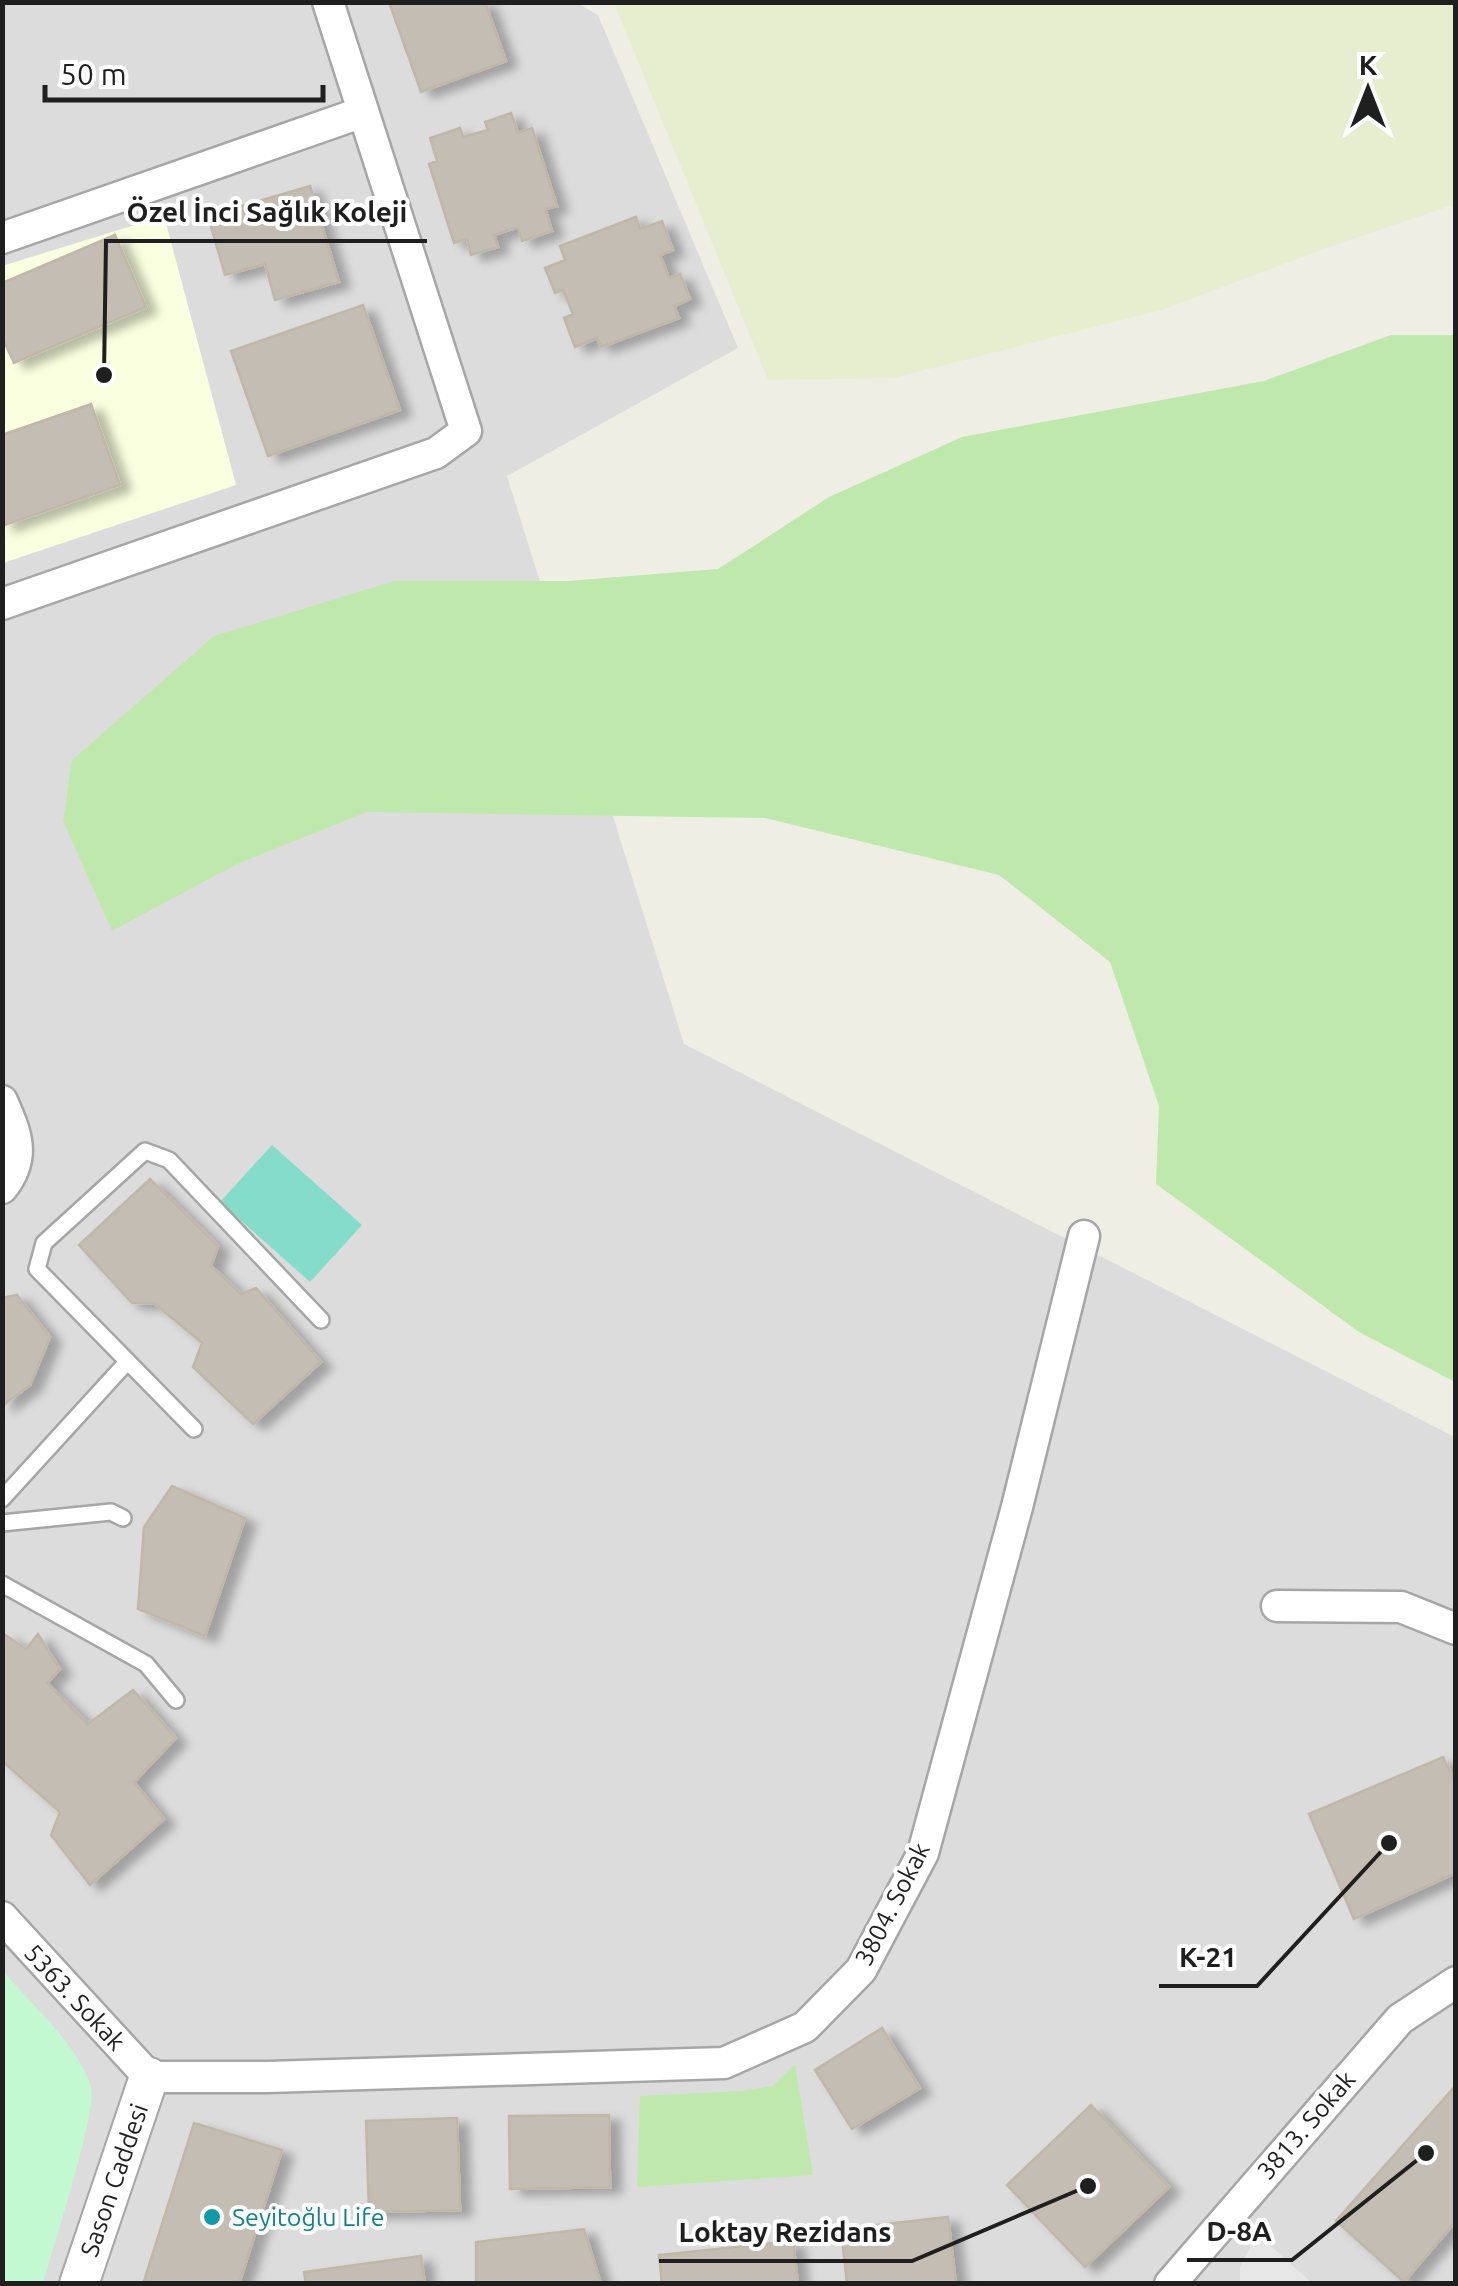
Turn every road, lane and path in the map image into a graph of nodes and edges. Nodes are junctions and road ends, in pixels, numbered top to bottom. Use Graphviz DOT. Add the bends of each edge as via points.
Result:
graph roads {
  1 [pos="328,2"];
  2 [pos="364,112"];
  3 [pos="2,238"];
  4 [pos="2,604"];
  5 [pos="2,1101"];
  6 [pos="2,1188"];
  7 [pos="1084,1236"];
  8 [pos="321,1320"];
  9 [pos="127,1362"];
  10 [pos="194,1429"];
  11 [pos="2,1500"];
  12 [pos="123,1518"];
  13 [pos="2,1523"];
  14 [pos="2,1584"];
  15 [pos="1277,1606"];
  16 [pos="1456,1629"];
  17 [pos="176,1700"];
  18 [pos="2,1916"];
  19 [pos="1456,1982"];
  20 [pos="149,2076"];
  21 [pos="80,2284"];
  22 [pos="1170,2284"];
  1 -- 2 [label="street"];
  2 -- 3 [label="street"];
  2 -- 4 [label="street" via="466,431 436,453"];
  5 -- 6 [label="street" via="18,1140 12,1176"];
  7 -- 20 [label="street, 3804. Sokak" via="923,1853 861,1970 805,2028 724,2063"];
  8 -- 9 [label="lane" via="169,1160 144,1151 44,1242 36,1269"];
  9 -- 10 [label="lane"];
  9 -- 11 [label="lane"];
  12 -- 13 [label="lane" via="112,1512"];
  14 -- 17 [label="lane" via="146,1664"];
  15 -- 16 [label="street" via="1401,1607"];
  18 -- 20 [label="street, 5363. Sokak"];
  19 -- 22 [label="street, 3813. Sokak" via="1400,2019"];
  20 -- 21 [label="street, Sason Caddesi"];
}
